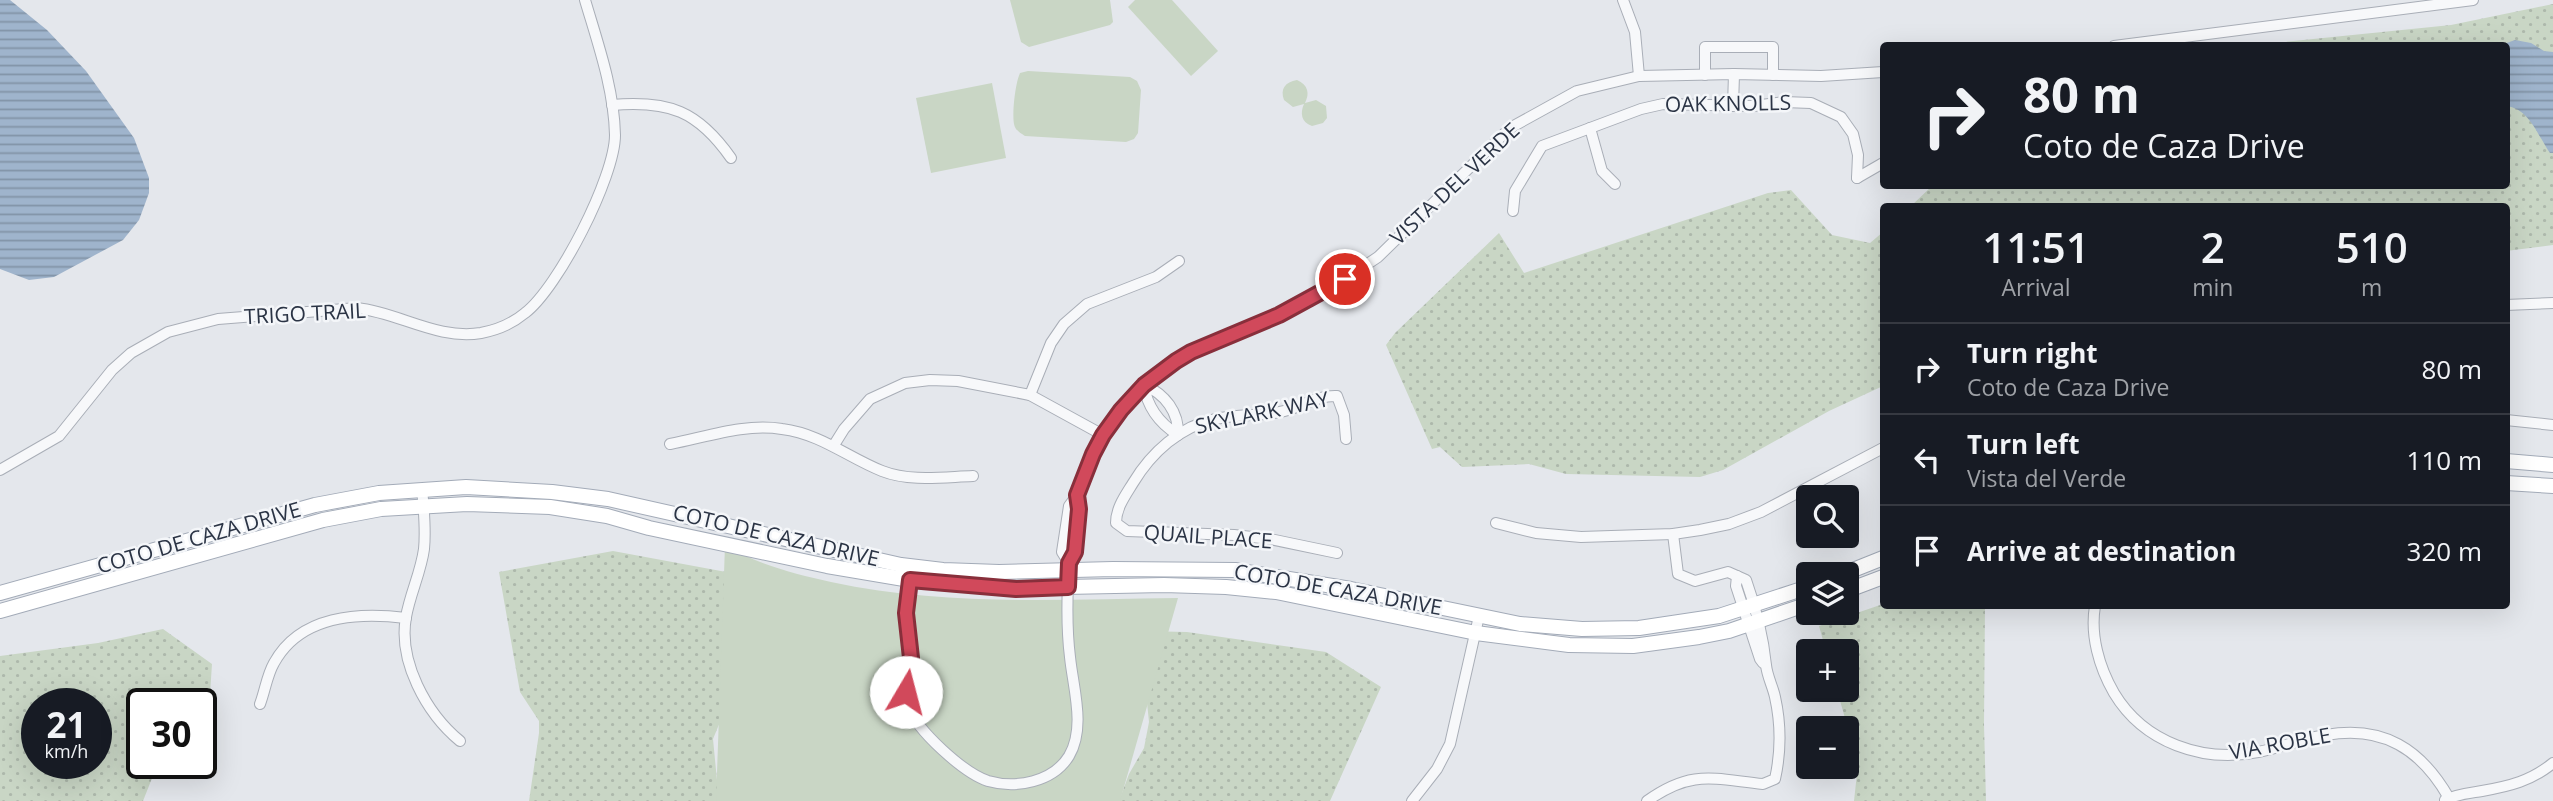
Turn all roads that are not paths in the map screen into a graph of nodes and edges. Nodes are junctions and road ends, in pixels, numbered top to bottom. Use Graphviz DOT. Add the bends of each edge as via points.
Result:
graph roads {
  1 [pos="585,0"];
  2 [pos="1624,0"];
  3 [pos="2473,0"];
  4 [pos="2144,42"];
  5 [pos="1880,72"];
  6 [pos="1734,74"];
  7 [pos="1705,75"];
  8 [pos="1773,75"];
  9 [pos="1639,76"];
  10 [pos="612,105"];
  11 [pos="1734,106"];
  12 [pos="1590,128"];
  13 [pos="731,158"];
  14 [pos="1880,165"];
  15 [pos="1615,184"];
  16 [pos="1513,211"];
  17 [pos="1179,261"];
  18 [pos="2553,303"];
  19 [pos="2510,305"];
  20 [pos="1144,385"];
  21 [pos="1030,395"];
  22 [pos="2510,420"];
  23 [pos="2553,425"];
  24 [pos="1103,435"];
  25 [pos="1178,435"];
  26 [pos="1346,439"];
  27 [pos="670,444"];
  28 [pos="834,445"];
  29 [pos="1880,450"];
  30 [pos="2510,461"];
  31 [pos="2553,465"];
  32 [pos="0,470"];
  33 [pos="973,476"];
  34 [pos="2510,483"];
  35 [pos="2553,486"];
  36 [pos="422,489"];
  37 [pos="424,506"];
  38 [pos="1496,523"];
  39 [pos="1121,528"];
  40 [pos="1674,534"];
  41 [pos="1337,553"];
  42 [pos="1880,559"];
  43 [pos="1069,567"];
  44 [pos="1859,568"];
  45 [pos="1880,579"];
  46 [pos="910,580"];
  47 [pos="1859,586"];
  48 [pos="1068,587"];
  49 [pos="1796,591"];
  50 [pos="0,593"];
  51 [pos="1749,607"];
  52 [pos="1796,608"];
  53 [pos="2095,609"];
  54 [pos="0,611"];
  55 [pos="1479,616"];
  56 [pos="406,618"];
  57 [pos="1754,622"];
  58 [pos="1476,633"];
  59 [pos="260,704"];
  60 [pos="460,741"];
  61 [pos="2553,763"];
  62 [pos="2446,799"];
  63 [pos="1412,801"];
  64 [pos="1647,801"];
  1 -- 10 [label="street, TRIGO TRAIL"];
  2 -- 9 [label="street" via="1635,32"];
  3 -- 4 [label="street"];
  5 -- 8 [label="street, VISTA DEL VERDE"];
  6 -- 7 [label="street, VISTA DEL VERDE"];
  6 -- 8 [label="street, VISTA DEL VERDE"];
  6 -- 11 [label="street"];
  7 -- 8 [label="street" via="1705,47 1773,47"];
  7 -- 9 [label="street, VISTA DEL VERDE"];
  9 -- 20 [label="street, VISTA DEL VERDE" via="1577,91 1510,128 1378,257 1279,315 1191,352"];
  10 -- 13 [label="street" via="641,102 684,113 705,125"];
  10 -- 32 [label="street, TRIGO TRAIL" via="615,137 601,192 552,282 538,301 512,322 482,332 446,334 357,308 186,326 131,353 111,370 59,436"];
  11 -- 12 [label="street, OAK KNOLLS" via="1663,104"];
  11 -- 14 [label="street, OAK KNOLLS" via="1811,103 1840,117 1853,134 1857,178"];
  12 -- 15 [label="street" via="1602,172"];
  12 -- 16 [label="street, OAK KNOLLS" via="1542,146 1515,191"];
  17 -- 21 [label="street" via="1156,277 1087,304 1064,324 1051,342"];
  18 -- 19 [label="street"];
  20 -- 24 [label="street, VISTA DEL VERDE"];
  20 -- 25 [label="street" via="1158,391 1179,419"];
  21 -- 24 [label="street"];
  21 -- 28 [label="street" via="958,381 905,383 870,399"];
  22 -- 23 [label="street"];
  24 -- 43 [label="street, VISTA DEL VERDE" via="1077,495 1075,552"];
  25 -- 26 [label="street, SKYLARK WAY" via="1215,419 1284,411 1323,395 1337,396"];
  25 -- 39 [label="street, SKYLARK WAY" via="1144,465 1119,505 1116,523"];
  27 -- 28 [label="street" via="756,428 782,429"];
  28 -- 33 [label="street" via="905,477"];
  29 -- 40 [label="street" via="1761,512 1729,524"];
  30 -- 31 [label="main road"];
  34 -- 35 [label="main road"];
  36 -- 37 [label="street"];
  36 -- 43 [label="main road, COTO DE CAZA DRIVE" via="513,489 608,499 844,553 943,570"];
  36 -- 50 [label="main road, COTO DE CAZA DRIVE" via="291,511"];
  37 -- 46 [label="main road, COTO DE CAZA DRIVE" via="514,504 607,516"];
  37 -- 54 [label="main road, COTO DE CAZA DRIVE" via="323,520"];
  37 -- 56 [label="street" via="424,552"];
  38 -- 40 [label="street" via="1581,537"];
  39 -- 41 [label="street, QUAIL PLACE" via="1141,533 1246,537"];
  40 -- 51 [label="street" via="1678,574 1695,581 1728,572 1746,580"];
  42 -- 44 [label="main road"];
  43 -- 48 [label="street, VISTA DEL VERDE"];
  43 -- 55 [label="main road, COTO DE CAZA DRIVE" via="1235,570"];
  45 -- 47 [label="main road"];
  46 -- 48 [label="main road, COTO DE CAZA DRIVE" via="1016,589"];
  46 -- 48 [label="street, VISTA DEL VERDE" via="907,705 921,727 953,759 986,780 1010,785 1058,770 1075,741"];
  48 -- 58 [label="main road, COTO DE CAZA DRIVE" via="1164,585 1276,592"];
  49 -- 51 [label="main road, COTO DE CAZA DRIVE"];
  51 -- 55 [label="main road, COTO DE CAZA DRIVE" via="1667,625 1616,630 1550,628"];
  51 -- 57 [label="street"];
  52 -- 57 [label="main road, COTO DE CAZA DRIVE"];
  53 -- 62 [label="street, VIA ROBLE" via="2095,638 2108,683 2129,713 2156,736 2188,749 2228,755 2324,735 2375,735 2415,754"];
  55 -- 58 [label="street"];
  56 -- 59 [label="street" via="355,615 313,627 274,662"];
  56 -- 60 [label="street" via="405,643 412,676"];
  57 -- 58 [label="main road, COTO DE CAZA DRIVE" via="1699,637 1633,646 1569,645"];
  57 -- 64 [label="street" via="1779,719 1775,779 1763,784 1694,779 1674,783"];
  58 -- 63 [label="street" via="1450,744"];
  61 -- 62 [label="street" via="2517,784"];
}
